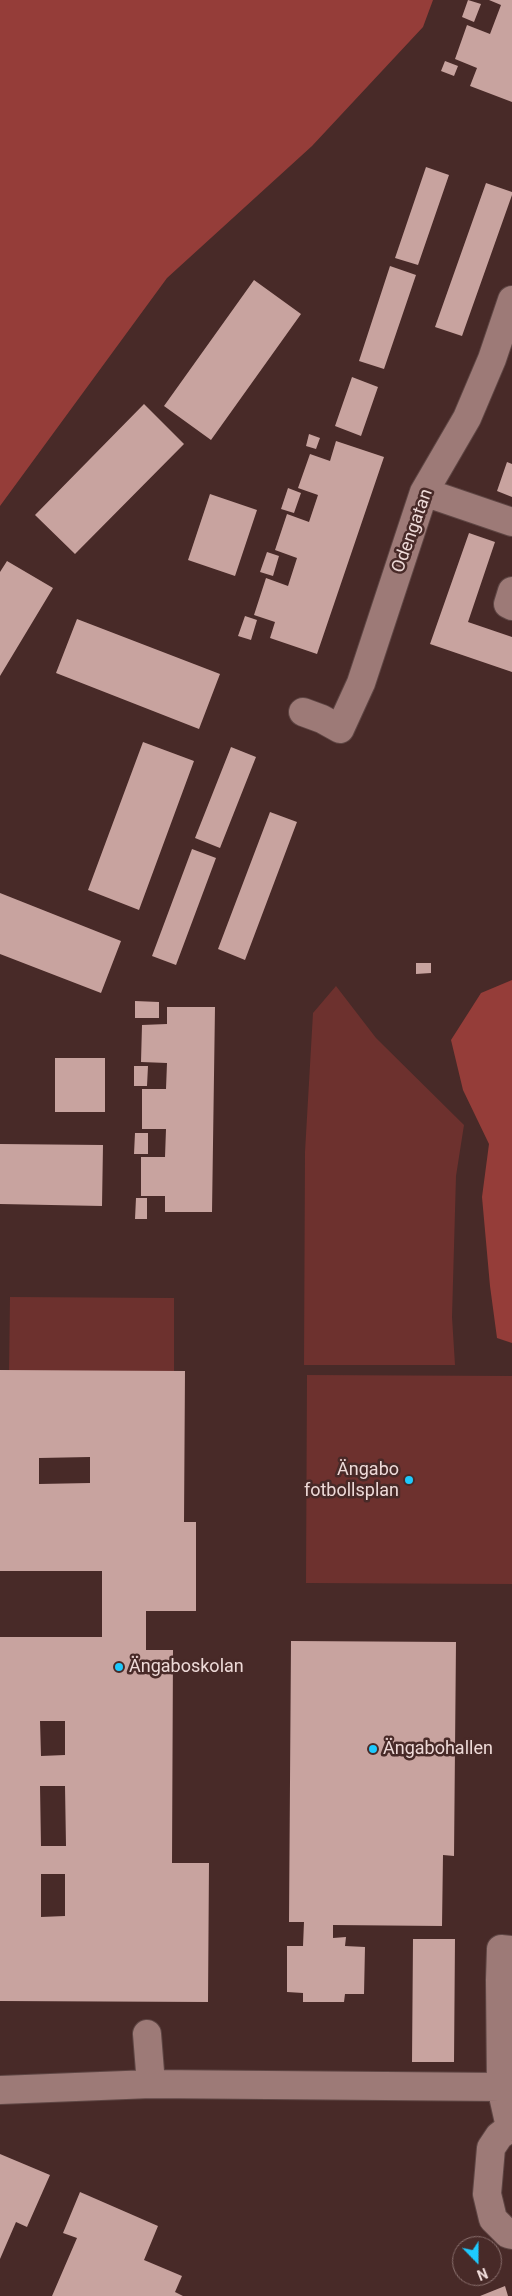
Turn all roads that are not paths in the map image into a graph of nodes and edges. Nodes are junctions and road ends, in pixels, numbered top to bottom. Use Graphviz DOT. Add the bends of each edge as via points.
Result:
graph roads {
  1 [pos="512,300"];
  2 [pos="424,492"];
  3 [pos="512,522"];
  4 [pos="512,591"];
  5 [pos="512,606"];
  6 [pos="303,712"];
  7 [pos="512,1950"];
  8 [pos="147,2034"];
  9 [pos="506,2047"];
  10 [pos="151,2084"];
  11 [pos="501,2087"];
  12 [pos="0,2090"];
  13 [pos="511,2126"];
  14 [pos="512,2235"];
  1 -- 2 [label="street, Odengatan" via="492,359 466,418"];
  2 -- 3 [label="street"];
  2 -- 6 [label="street, Odengatan" via="361,683 340,729"];
  4 -- 5 [label="street" via="508,604"];
  7 -- 9 [label="street" via="500,1949"];
  8 -- 10 [label="street"];
  9 -- 11 [label="street"];
  10 -- 11 [label="street"];
  10 -- 12 [label="street"];
  11 -- 13 [label="street"];
  13 -- 14 [label="street" via="491,2148 487,2194 493,2219"];
}
